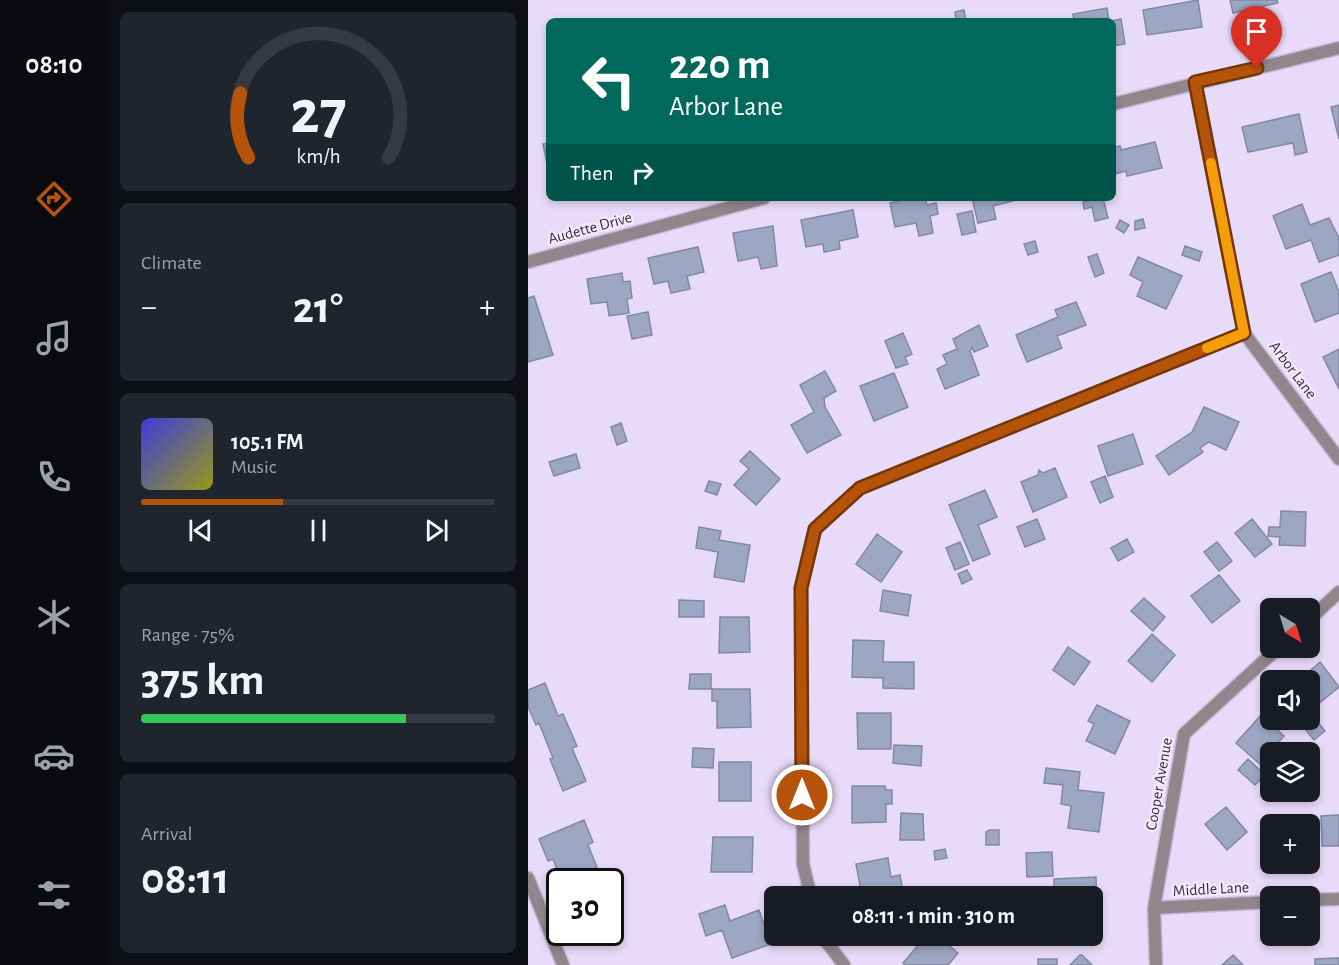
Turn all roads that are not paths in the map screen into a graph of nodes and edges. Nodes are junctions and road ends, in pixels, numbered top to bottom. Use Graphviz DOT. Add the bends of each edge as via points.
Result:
graph roads {
  1 [pos="1339,48"];
  2 [pos="1195,82"];
  3 [pos="1116,103"];
  4 [pos="753,201"];
  5 [pos="528,262"];
  6 [pos="1244,333"];
  7 [pos="1339,459"];
  8 [pos="1339,592"];
  9 [pos="1320,610"];
  10 [pos="1267,658"];
  11 [pos="528,878"];
  12 [pos="809,886"];
  13 [pos="1339,899"];
  14 [pos="1320,900"];
  15 [pos="1260,903"];
  16 [pos="1154,908"];
  17 [pos="830,946"];
  18 [pos="563,965"];
  19 [pos="844,965"];
  20 [pos="1156,965"];
  1 -- 2 [label="street"];
  2 -- 3 [label="street"];
  2 -- 6 [label="street, Arbor Lane"];
  4 -- 5 [label="street, Audette Drive"];
  6 -- 7 [label="street, Arbor Lane"];
  6 -- 12 [label="street" via="860,488 815,529 801,588 803,864"];
  8 -- 9 [label="street"];
  10 -- 16 [label="street, Cooper Avenue" via="1184,734"];
  11 -- 18 [label="street"];
  13 -- 14 [label="street"];
  15 -- 16 [label="street, Middle Lane"];
  16 -- 20 [label="street, Cooper Avenue"];
  17 -- 19 [label="street"];
}
